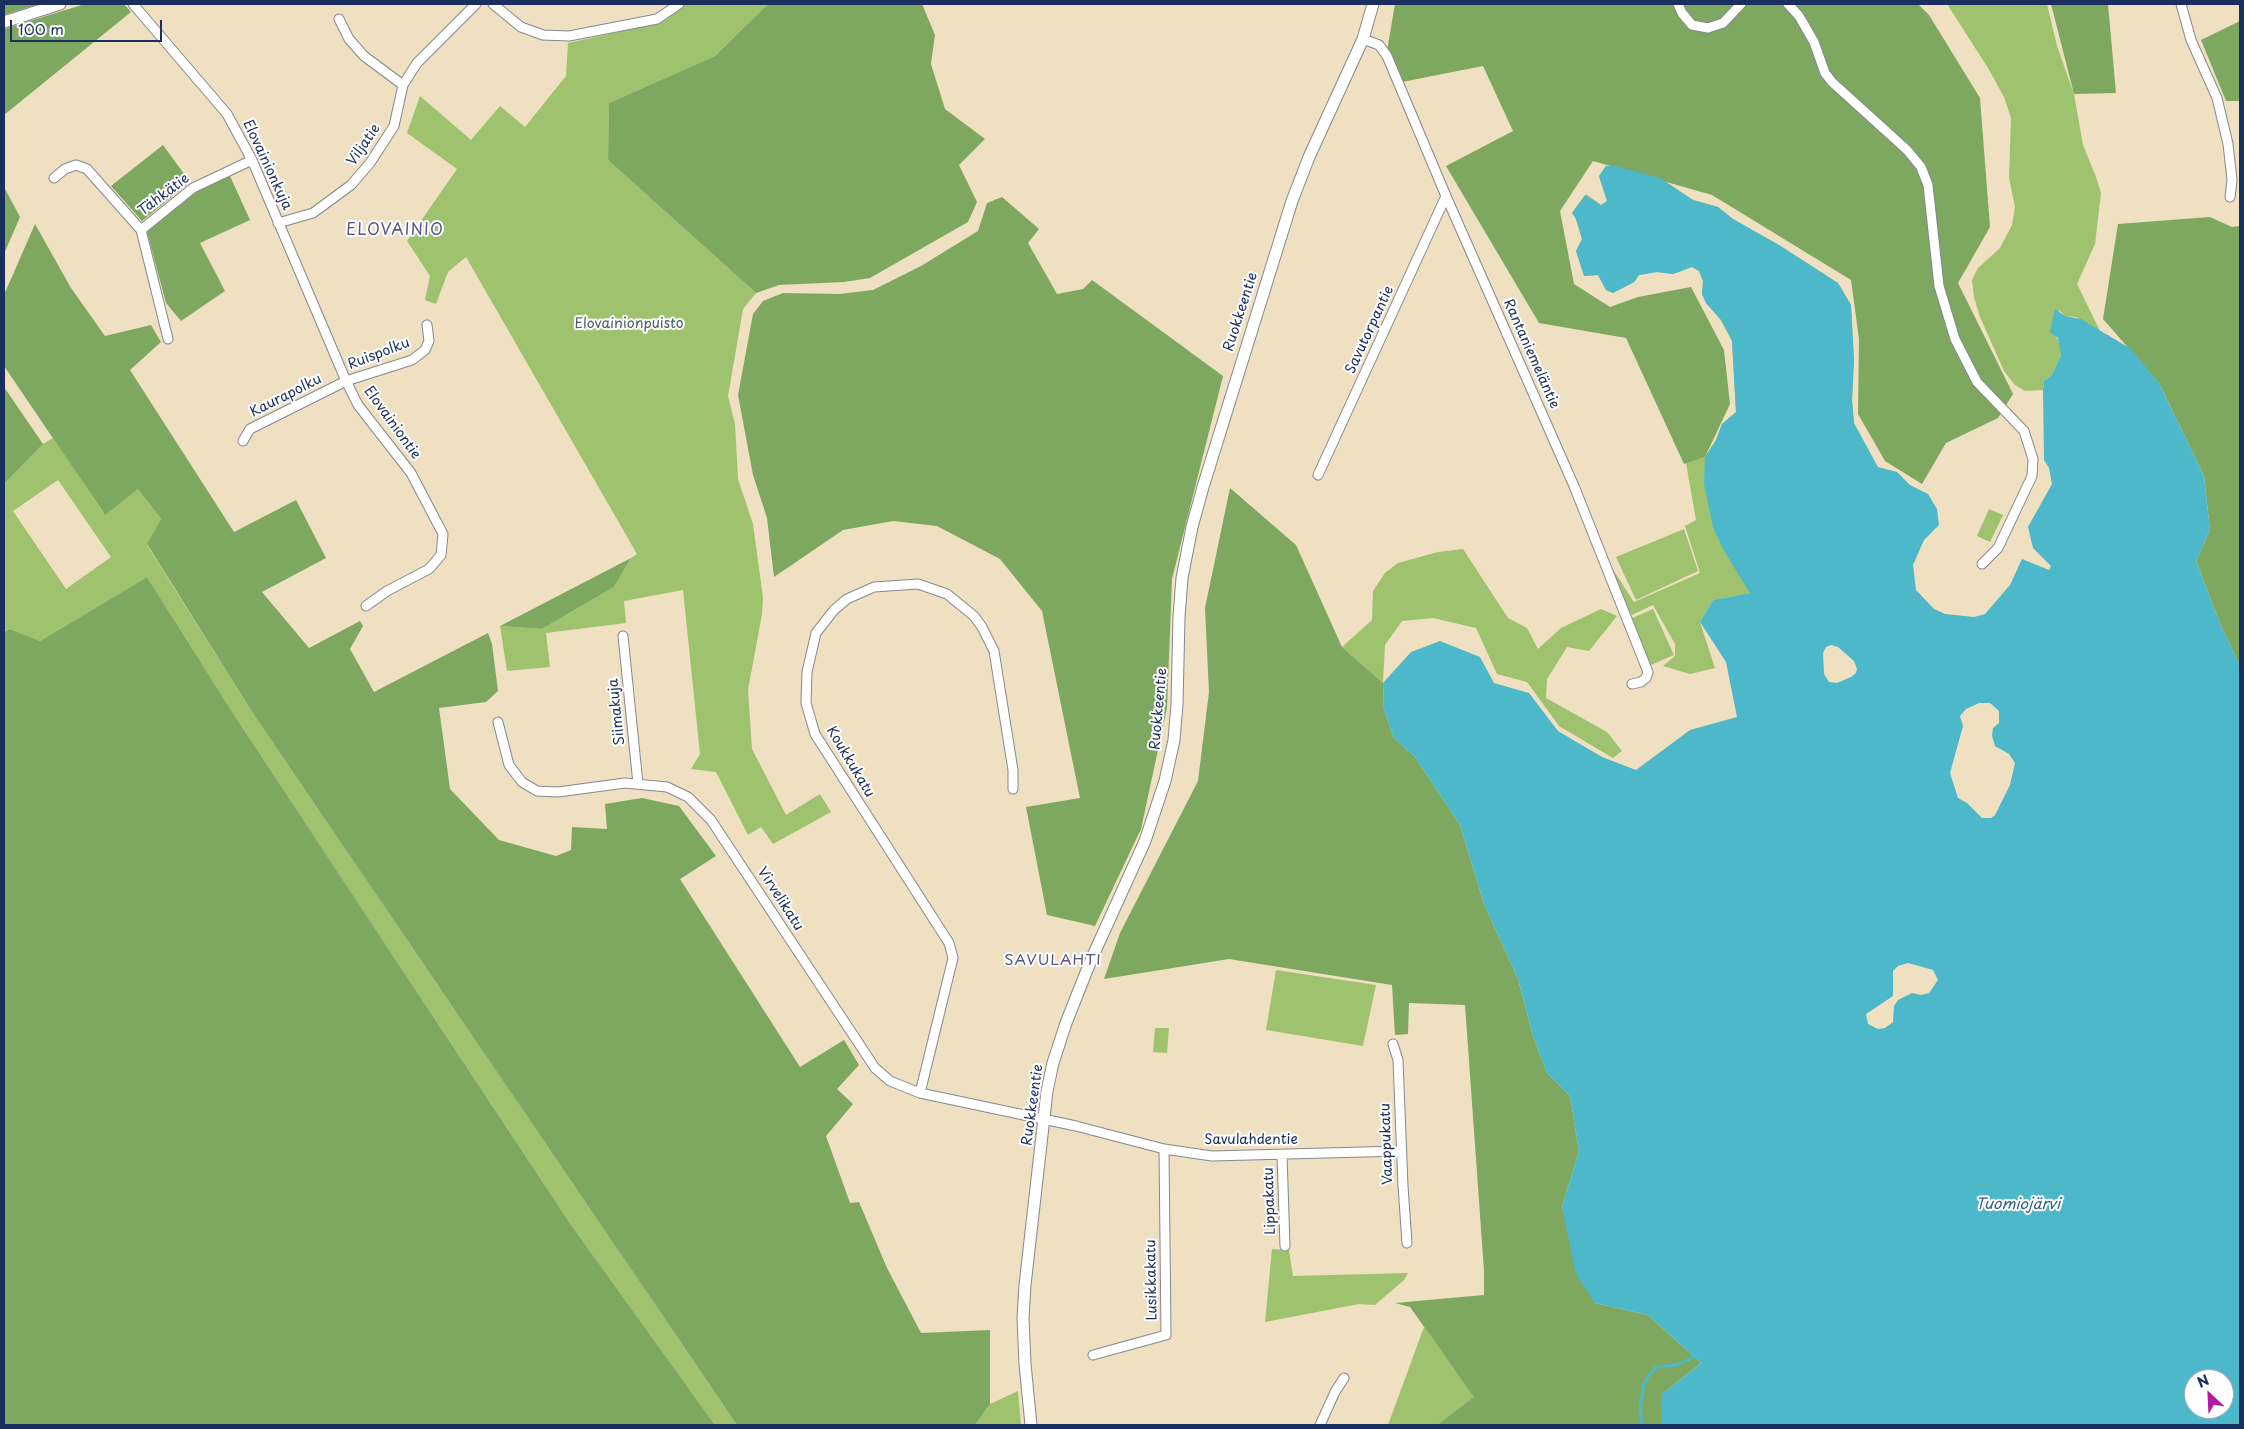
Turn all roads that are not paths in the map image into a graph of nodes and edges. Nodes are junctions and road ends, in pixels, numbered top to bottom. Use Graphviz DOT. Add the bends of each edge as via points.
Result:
graph roads {
  1 [pos="60,4"];
  2 [pos="133,4"];
  3 [pos="476,4"];
  4 [pos="494,4"];
  5 [pos="679,4"];
  6 [pos="1373,4"];
  7 [pos="1678,4"];
  8 [pos="1741,4"];
  9 [pos="1788,4"];
  10 [pos="2181,4"];
  11 [pos="339,19"];
  12 [pos="4,22"];
  13 [pos="1363,39"];
  14 [pos="403,86"];
  15 [pos="252,160"];
  16 [pos="54,178"];
  17 [pos="1446,196"];
  18 [pos="2230,197"];
  19 [pos="278,223"];
  20 [pos="141,230"];
  21 [pos="427,325"];
  22 [pos="168,339"];
  23 [pos="346,381"];
  24 [pos="243,441"];
  25 [pos="1318,475"];
  26 [pos="1982,564"];
  27 [pos="366,606"];
  28 [pos="623,636"];
  29 [pos="1632,684"];
  30 [pos="498,722"];
  31 [pos="638,784"];
  32 [pos="1013,789"];
  33 [pos="1393,1044"];
  34 [pos="920,1093"];
  35 [pos="1044,1120"];
  36 [pos="1164,1150"];
  37 [pos="1401,1151"];
  38 [pos="1282,1155"];
  39 [pos="1407,1243"];
  40 [pos="1285,1246"];
  41 [pos="1093,1355"];
  42 [pos="1344,1378"];
  43 [pos="1031,1425"];
  44 [pos="1320,1425"];
  1 -- 12 [label="street"];
  2 -- 15 [label="street, Elovainionkuja" via="227,114"];
  3 -- 14 [label="street, Viljatie" via="416,64"];
  4 -- 5 [label="street" via="521,27 543,35 568,36 657,18"];
  6 -- 13 [label="street, Ruokkeentie"];
  7 -- 8 [label="street" via="1687,20 1700,28 1723,23"];
  9 -- 26 [label="street" via="1810,35 1825,73 1832,82 1907,150 1921,168 1928,185 1939,286 1955,339 1977,382 2024,431 2033,459 2032,476 1998,548"];
  10 -- 18 [label="street" via="2191,40 2217,98 2228,144 2232,180"];
  11 -- 14 [label="street" via="349,39 364,56"];
  13 -- 17 [label="street, Rantaniemeläntie" via="1379,45 1387,56"];
  13 -- 35 [label="street, Ruokkeentie" via="1292,201 1203,487 1182,578 1175,722 1165,781 1145,841 1105,925 1066,1023 1054,1063"];
  14 -- 19 [label="street, Viljatie" via="394,126 352,185 312,213"];
  15 -- 19 [label="street, Elovainionkuja"];
  15 -- 20 [label="street, Tähkätie" via="193,188"];
  16 -- 20 [label="street" via="76,165 87,169"];
  17 -- 25 [label="street, Savutorpantie"];
  17 -- 29 [label="street, Rantaniemeläntie" via="1574,486 1648,672 1641,682"];
  19 -- 23 [label="street, Elovainiontie"];
  20 -- 22 [label="street, Tähkätie"];
  21 -- 23 [label="street, Ruispolku" via="429,341 425,350 412,360"];
  23 -- 24 [label="street, Kaurapolku" via="250,429"];
  23 -- 27 [label="street, Elovainiontie" via="358,405 411,473 443,534 441,555 429,568"];
  28 -- 31 [label="street, Siimakuja"];
  30 -- 31 [label="street, Virvelikatu" via="509,765 522,782 538,791"];
  31 -- 34 [label="street, Virvelikatu" via="666,787 688,797 711,820 875,1068 890,1081"];
  32 -- 34 [label="street, Koukkukatu" via="1013,770 994,652 974,616 947,594 918,584 874,587 847,599 834,610 816,633 807,672 806,703 815,734 949,944 953,958"];
  33 -- 37 [label="street, Vaappukatu" via="1398,1060"];
  34 -- 35 [label="street, Virvelikatu"];
  35 -- 36 [label="street, Savulahdentie"];
  35 -- 43 [label="street, Ruokkeentie" via="1023,1318"];
  36 -- 38 [label="street, Savulahdentie" via="1212,1156"];
  36 -- 41 [label="street, Lusikkakatu" via="1166,1335"];
  37 -- 38 [label="street, Savulahdentie"];
  37 -- 39 [label="street, Vaappukatu"];
  38 -- 40 [label="street, Lippakatu"];
  42 -- 44 [label="street"];
}
